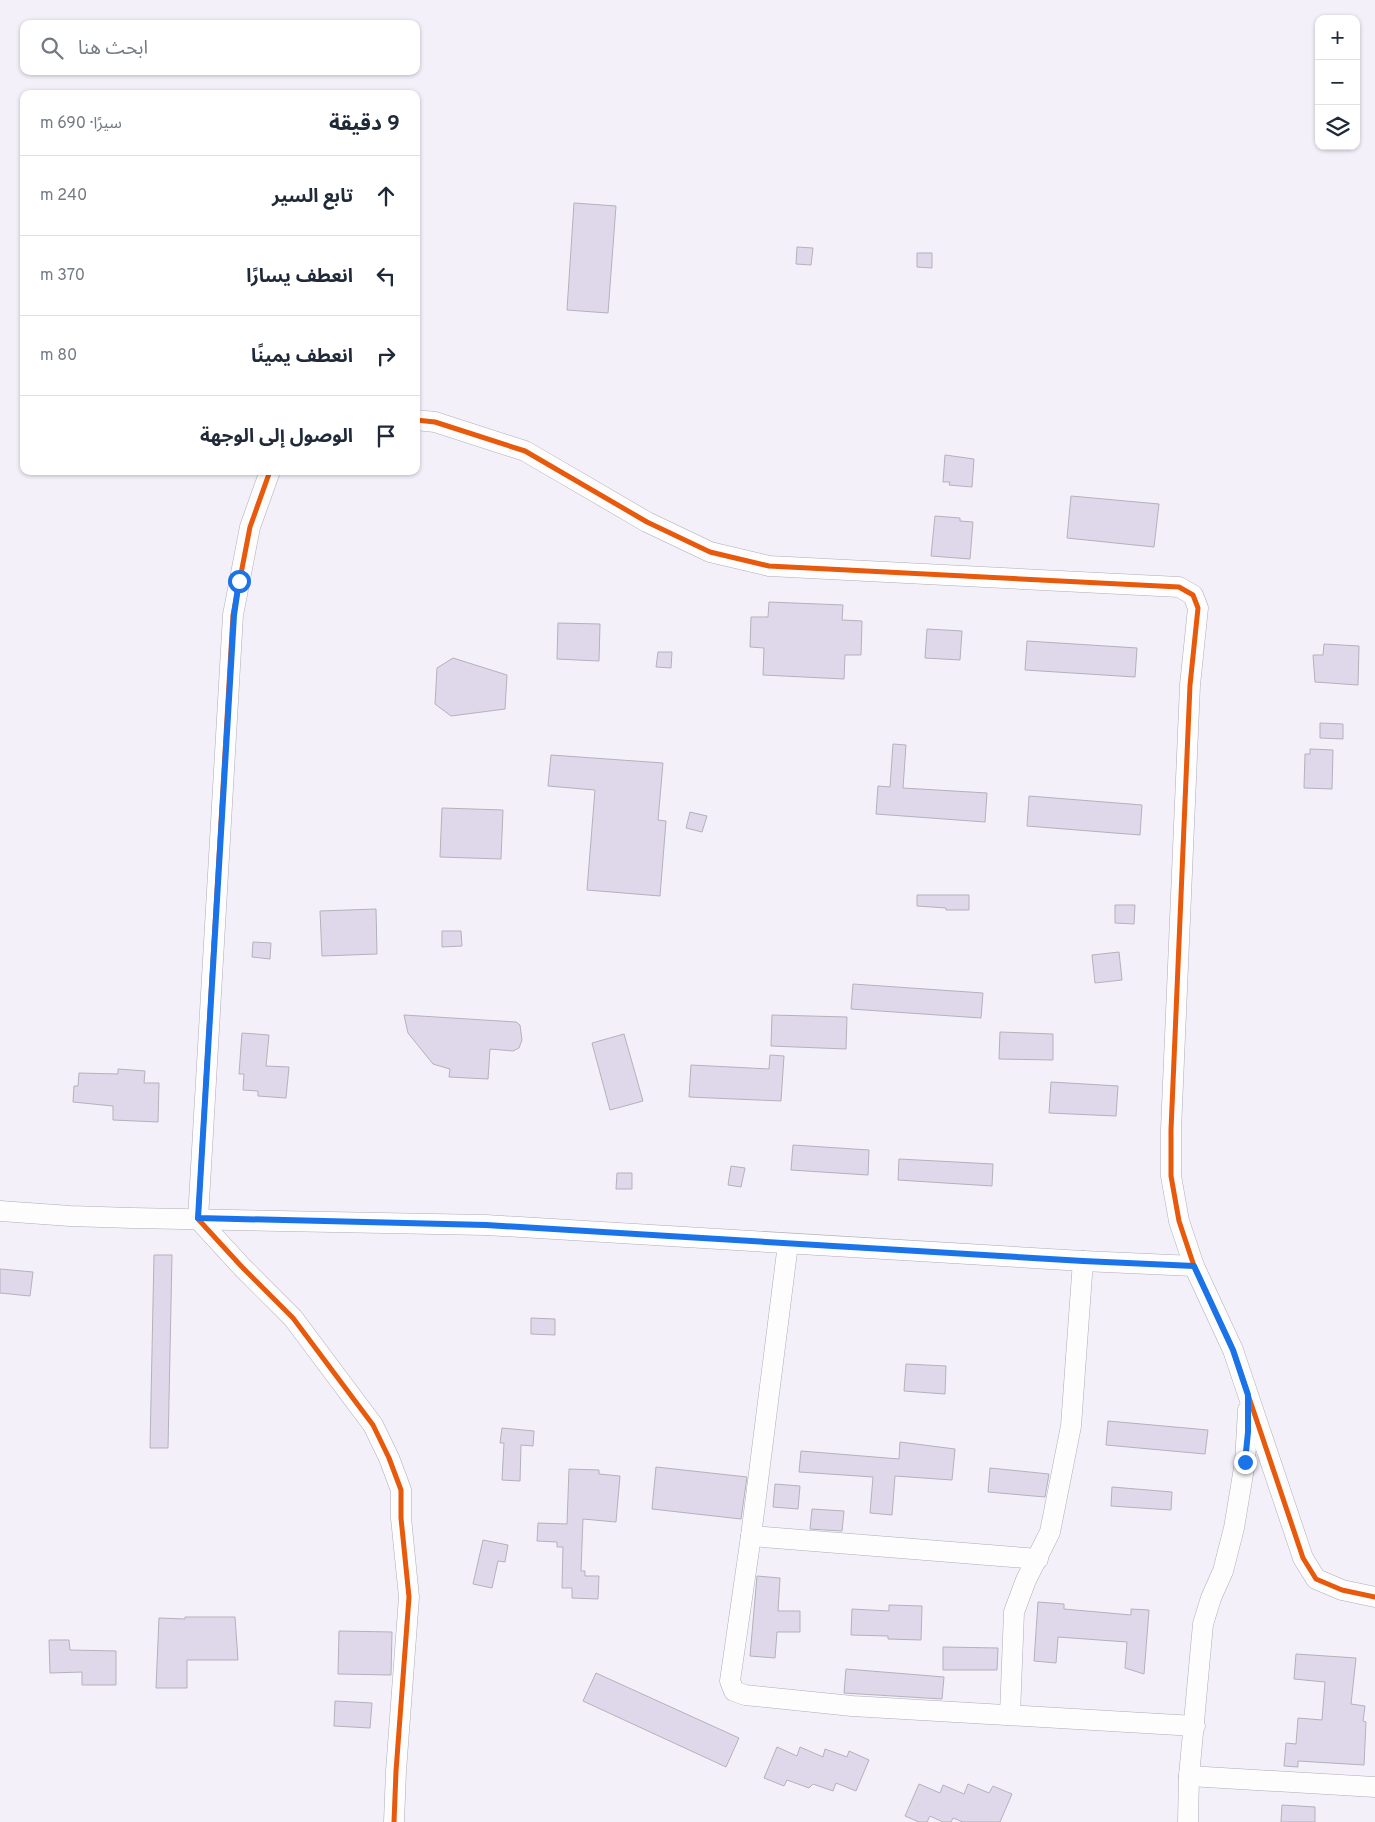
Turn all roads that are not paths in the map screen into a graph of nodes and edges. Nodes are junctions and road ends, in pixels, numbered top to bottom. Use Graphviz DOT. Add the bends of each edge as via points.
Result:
graph roads {
  1 [pos="420,420"];
  2 [pos="269,475"];
  3 [pos="0,1211"];
  4 [pos="198,1218"];
  5 [pos="788,1244"];
  6 [pos="1083,1261"];
  7 [pos="1194,1266"];
  8 [pos="1248,1395"];
  9 [pos="751,1536"];
  10 [pos="1038,1560"];
  11 [pos="1375,1597"];
  12 [pos="1010,1714"];
  13 [pos="1195,1726"];
  14 [pos="1189,1776"];
  15 [pos="1375,1787"];
  16 [pos="394,1822"];
  17 [pos="1188,1822"];
  1 -- 7 [label="street" via="436,422 525,451 647,522 710,552 769,566 1179,587 1193,595 1198,608 1190,695 1171,1176 1179,1221"];
  2 -- 4 [label="street" via="250,527 234,615"];
  3 -- 4 [label="street" via="70,1216"];
  4 -- 5 [label="street" via="486,1225"];
  4 -- 16 [label="street" via="293,1318 367,1417 389,1458 401,1490 408,1597"];
  5 -- 6 [label="street"];
  5 -- 9 [label="street"];
  6 -- 7 [label="street"];
  6 -- 10 [label="street" via="1071,1426 1050,1532"];
  7 -- 8 [label="street" via="1233,1350"];
  8 -- 11 [label="street" via="1303,1558 1316,1579 1342,1590"];
  8 -- 13 [label="street" via="1248,1432 1234,1528 1223,1571 1203,1624"];
  9 -- 10 [label="street"];
  9 -- 12 [label="street" via="730,1681 734,1690 746,1695 852,1706"];
  10 -- 12 [label="street" via="1026,1580 1014,1612"];
  12 -- 13 [label="street"];
  13 -- 14 [label="street"];
  14 -- 15 [label="street"];
  14 -- 17 [label="street"];
}
